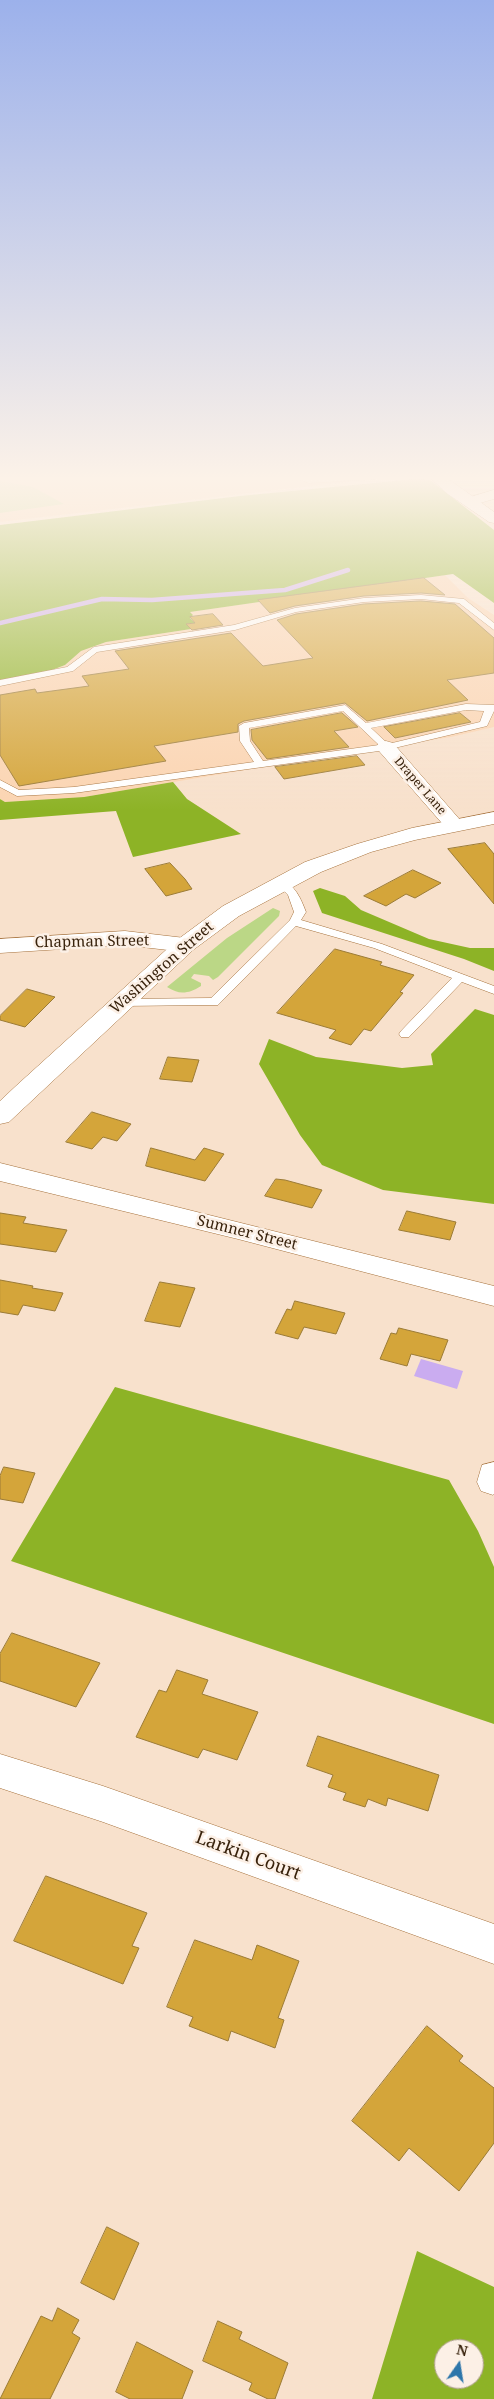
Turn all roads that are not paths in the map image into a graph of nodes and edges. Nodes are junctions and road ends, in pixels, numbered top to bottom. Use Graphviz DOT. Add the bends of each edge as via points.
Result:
graph roads {
  1 [pos="494,627"];
  2 [pos="0,683"];
  3 [pos="492,708"];
  4 [pos="364,726"];
  5 [pos="386,747"];
  6 [pos="260,764"];
  7 [pos="0,783"];
  8 [pos="494,818"];
  9 [pos="454,825"];
  10 [pos="281,883"];
  11 [pos="294,922"];
  12 [pos="185,945"];
  13 [pos="0,946"];
  14 [pos="461,976"];
  15 [pos="494,990"];
  16 [pos="121,1003"];
  17 [pos="405,1034"];
  18 [pos="0,1116"];
  19 [pos="0,1172"];
  20 [pos="494,1296"];
  21 [pos="0,1771"];
  22 [pos="494,1944"];
  1 -- 2 [label="lane" via="461,601 421,597 364,600 295,610 235,626 94,650 70,670"];
  3 -- 4 [label="lane" via="466,707"];
  3 -- 5 [label="lane" via="484,724"];
  4 -- 5 [label="lane"];
  4 -- 6 [label="lane" via="345,708 244,726 245,741"];
  5 -- 6 [label="lane"];
  5 -- 9 [label="street, Draper Lane"];
  6 -- 7 [label="lane" via="74,790 17,793"];
  8 -- 9 [label="street, Washington Street"];
  9 -- 10 [label="street, Washington Street" via="364,848"];
  10 -- 11 [label="lane" via="298,901 300,912"];
  10 -- 12 [label="street, Washington Street" via="231,911"];
  11 -- 14 [label="lane" via="378,946"];
  11 -- 16 [label="lane" via="214,1002"];
  12 -- 13 [label="street, Chapman Street" via="125,938"];
  12 -- 16 [label="street, Washington Street"];
  14 -- 15 [label="lane"];
  14 -- 17 [label="lane"];
  16 -- 18 [label="street, Washington Street"];
  19 -- 20 [label="street, Sumner Street"];
  21 -- 22 [label="street, Larkin Court" via="103,1804"];
}
